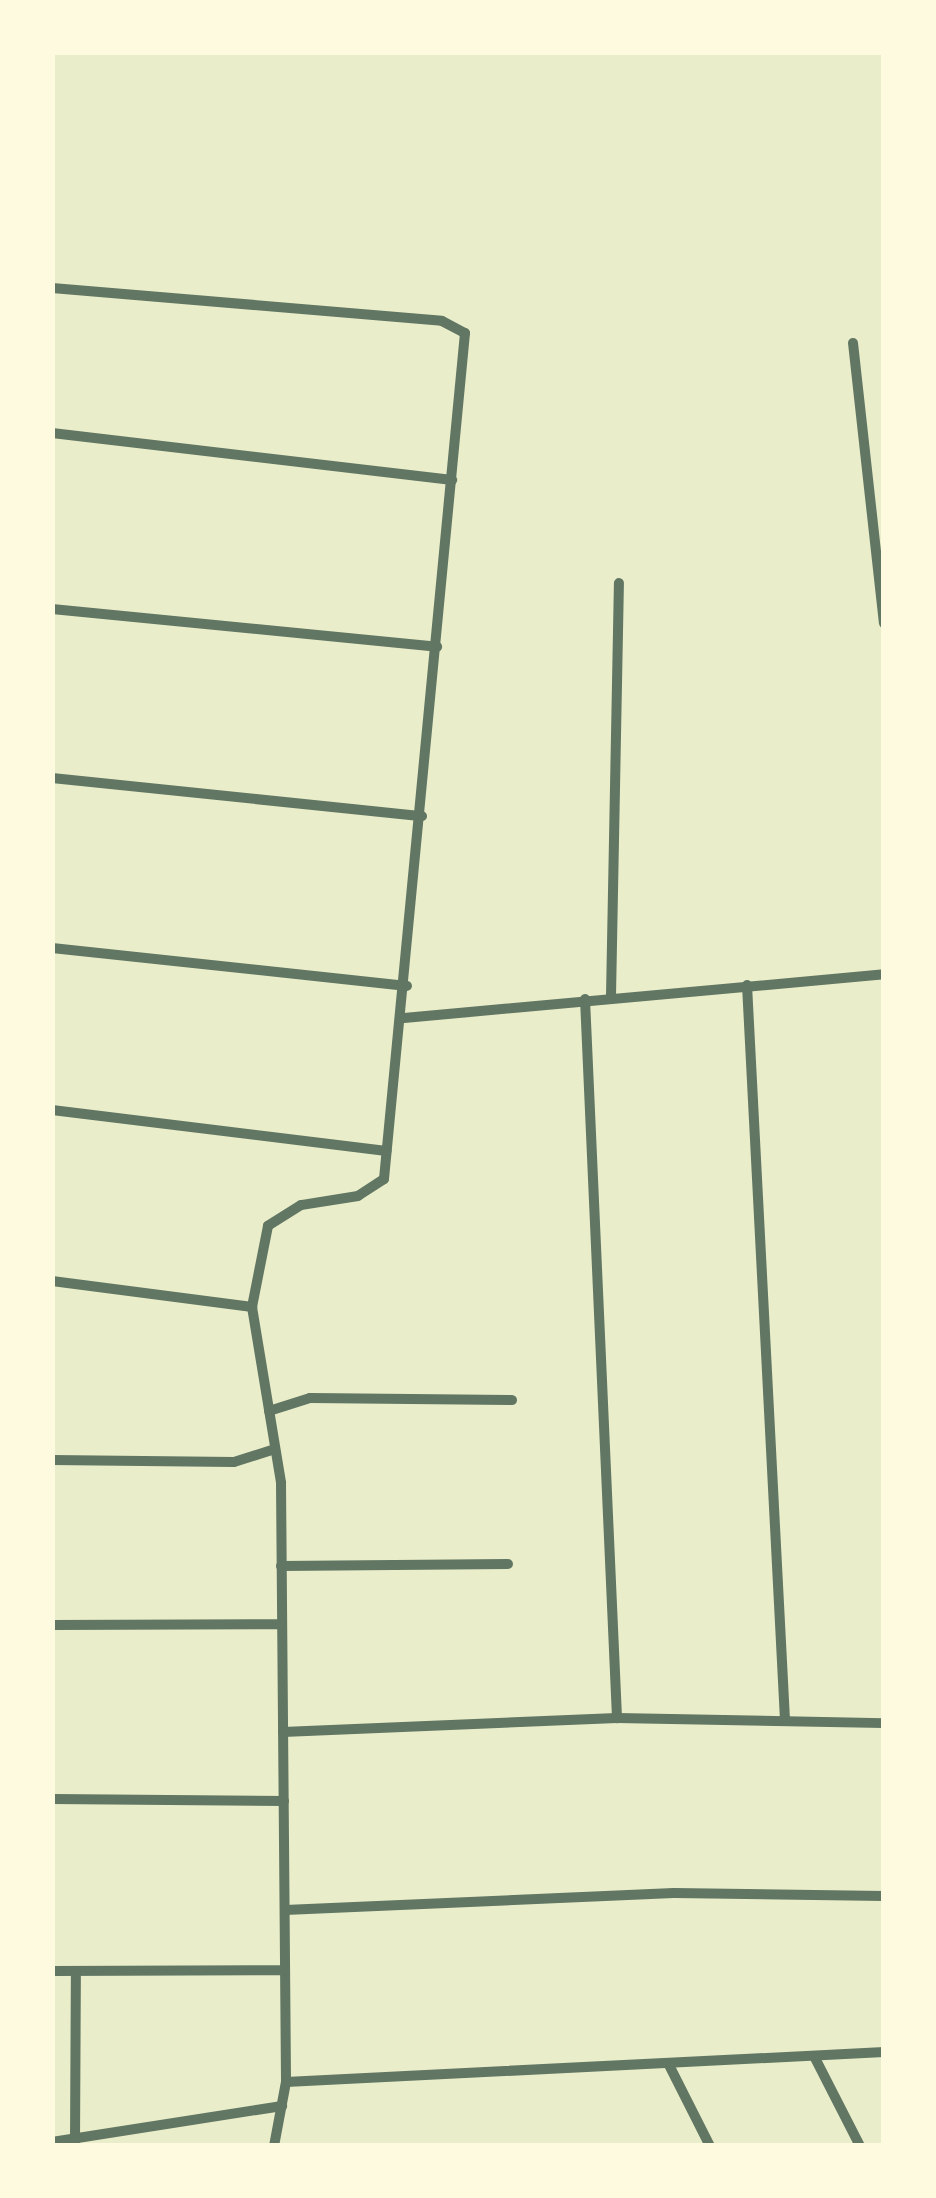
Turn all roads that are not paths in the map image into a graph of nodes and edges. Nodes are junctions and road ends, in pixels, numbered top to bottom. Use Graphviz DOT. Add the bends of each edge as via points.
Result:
graph roads {
  1 [pos="52,288"];
  2 [pos="853,344"];
  3 [pos="52,433"];
  4 [pos="452,480"];
  5 [pos="619,583"];
  6 [pos="52,609"];
  7 [pos="884,623"];
  8 [pos="437,646"];
  9 [pos="52,778"];
  10 [pos="422,816"];
  11 [pos="52,948"];
  12 [pos="884,974"];
  13 [pos="747,985"];
  14 [pos="407,986"];
  15 [pos="611,996"];
  16 [pos="585,999"];
  17 [pos="404,1018"];
  18 [pos="52,1110"];
  19 [pos="387,1152"];
  20 [pos="52,1280"];
  21 [pos="252,1307"];
  22 [pos="512,1400"];
  23 [pos="268,1411"];
  24 [pos="275,1448"];
  25 [pos="52,1460"];
  26 [pos="508,1564"];
  27 [pos="281,1566"];
  28 [pos="282,1624"];
  29 [pos="52,1625"];
  30 [pos="617,1718"];
  31 [pos="784,1720"];
  32 [pos="884,1722"];
  33 [pos="283,1732"];
  34 [pos="52,1799"];
  35 [pos="284,1801"];
  36 [pos="884,1896"];
  37 [pos="285,1910"];
  38 [pos="286,1970"];
  39 [pos="52,1971"];
  40 [pos="76,1971"];
  41 [pos="884,2052"];
  42 [pos="814,2056"];
  43 [pos="668,2063"];
  44 [pos="286,2082"];
  45 [pos="282,2106"];
  46 [pos="52,2142"];
  47 [pos="76,2142"];
  48 [pos="274,2146"];
  49 [pos="710,2146"];
  50 [pos="860,2146"];
  1 -- 4 [label="street" via="442,321 464,333"];
  2 -- 7 [label="street"];
  3 -- 4 [label="street"];
  4 -- 8 [label="street"];
  5 -- 15 [label="street"];
  6 -- 8 [label="street"];
  8 -- 10 [label="street"];
  9 -- 10 [label="street"];
  10 -- 14 [label="street"];
  11 -- 14 [label="street"];
  12 -- 13 [label="street"];
  13 -- 15 [label="street"];
  13 -- 31 [label="street"];
  14 -- 17 [label="street"];
  15 -- 16 [label="street"];
  16 -- 17 [label="street"];
  16 -- 30 [label="street"];
  17 -- 19 [label="street"];
  18 -- 19 [label="street"];
  19 -- 21 [label="street" via="384,1180 358,1196 301,1206 268,1226"];
  20 -- 21 [label="street"];
  21 -- 23 [label="street"];
  22 -- 23 [label="street" via="310,1398"];
  23 -- 24 [label="street"];
  24 -- 25 [label="street" via="234,1462"];
  24 -- 27 [label="street"];
  26 -- 27 [label="street"];
  27 -- 28 [label="street"];
  28 -- 29 [label="street"];
  28 -- 33 [label="street"];
  30 -- 31 [label="street"];
  30 -- 33 [label="street"];
  31 -- 32 [label="street"];
  33 -- 35 [label="street"];
  34 -- 35 [label="street"];
  35 -- 37 [label="street"];
  36 -- 37 [label="street" via="674,1893"];
  37 -- 38 [label="street"];
  38 -- 40 [label="street"];
  38 -- 44 [label="street"];
  39 -- 40 [label="street"];
  40 -- 47 [label="street"];
  41 -- 42 [label="street"];
  42 -- 43 [label="street"];
  42 -- 50 [label="street"];
  43 -- 44 [label="street"];
  43 -- 49 [label="street"];
  44 -- 45 [label="street"];
  45 -- 47 [label="street"];
  45 -- 48 [label="street"];
  46 -- 47 [label="street"];
}
